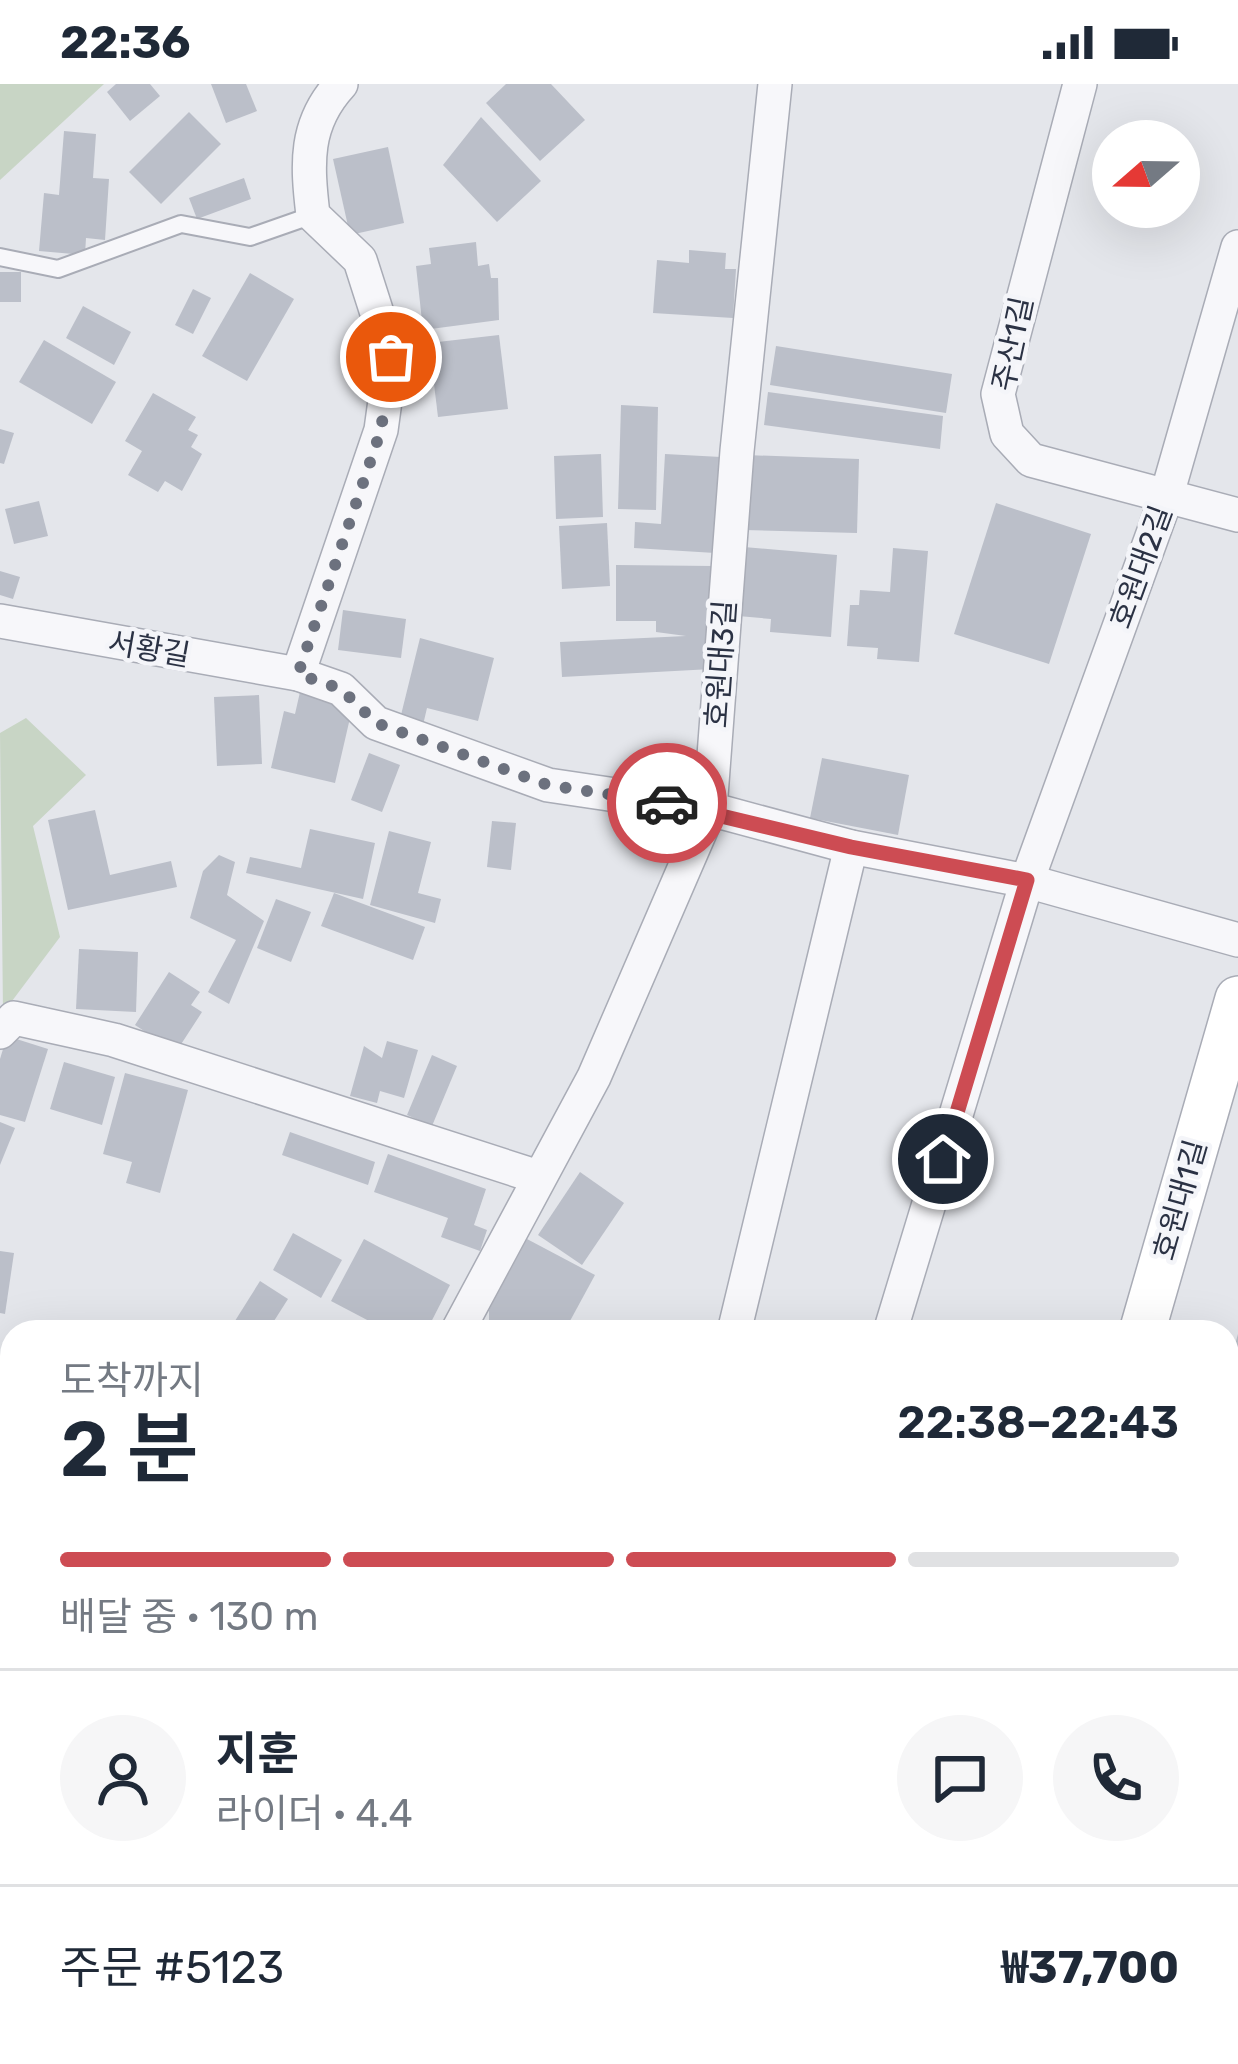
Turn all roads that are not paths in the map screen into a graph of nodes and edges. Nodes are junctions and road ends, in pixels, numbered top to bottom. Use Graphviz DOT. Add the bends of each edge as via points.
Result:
graph roads {
  1 [pos="341,84"];
  2 [pos="775,84"];
  3 [pos="1080,84"];
  4 [pos="313,215"];
  5 [pos="1238,247"];
  6 [pos="0,257"];
  7 [pos="1166,498"];
  8 [pos="1238,515"];
  9 [pos="0,621"];
  10 [pos="298,674"];
  11 [pos="710,809"];
  12 [pos="851,847"];
  13 [pos="1027,880"];
  14 [pos="1238,940"];
  15 [pos="1238,999"];
  16 [pos="0,1032"];
  17 [pos="538,1177"];
  18 [pos="463,1320"];
  19 [pos="737,1320"];
  20 [pos="894,1320"];
  21 [pos="1145,1320"];
  1 -- 4 [label="street" via="322,105 306,153"];
  2 -- 11 [label="street, 호원대3길"];
  3 -- 7 [label="street, 주산1길" via="998,394 1007,434 1030,460"];
  4 -- 6 [label="lane" via="250,237 181,224 58,269"];
  4 -- 10 [label="street" via="360,260 391,357 381,430"];
  5 -- 7 [label="street, 호원대2길"];
  7 -- 8 [label="street, 주산1길"];
  7 -- 13 [label="street, 호원대2길"];
  9 -- 10 [label="street, 서황길"];
  10 -- 11 [label="street, 서황길" via="341,689 376,723 548,785"];
  11 -- 12 [label="street"];
  11 -- 17 [label="street, 호원대3길" via="594,1077"];
  12 -- 13 [label="street"];
  12 -- 19 [label="street"];
  13 -- 14 [label="street"];
  13 -- 20 [label="street, 호원대2길"];
  15 -- 21 [label="street, 호원대1길"];
  16 -- 17 [label="street" via="14,1018 114,1040"];
  17 -- 18 [label="street, 호원대3길"];
}
